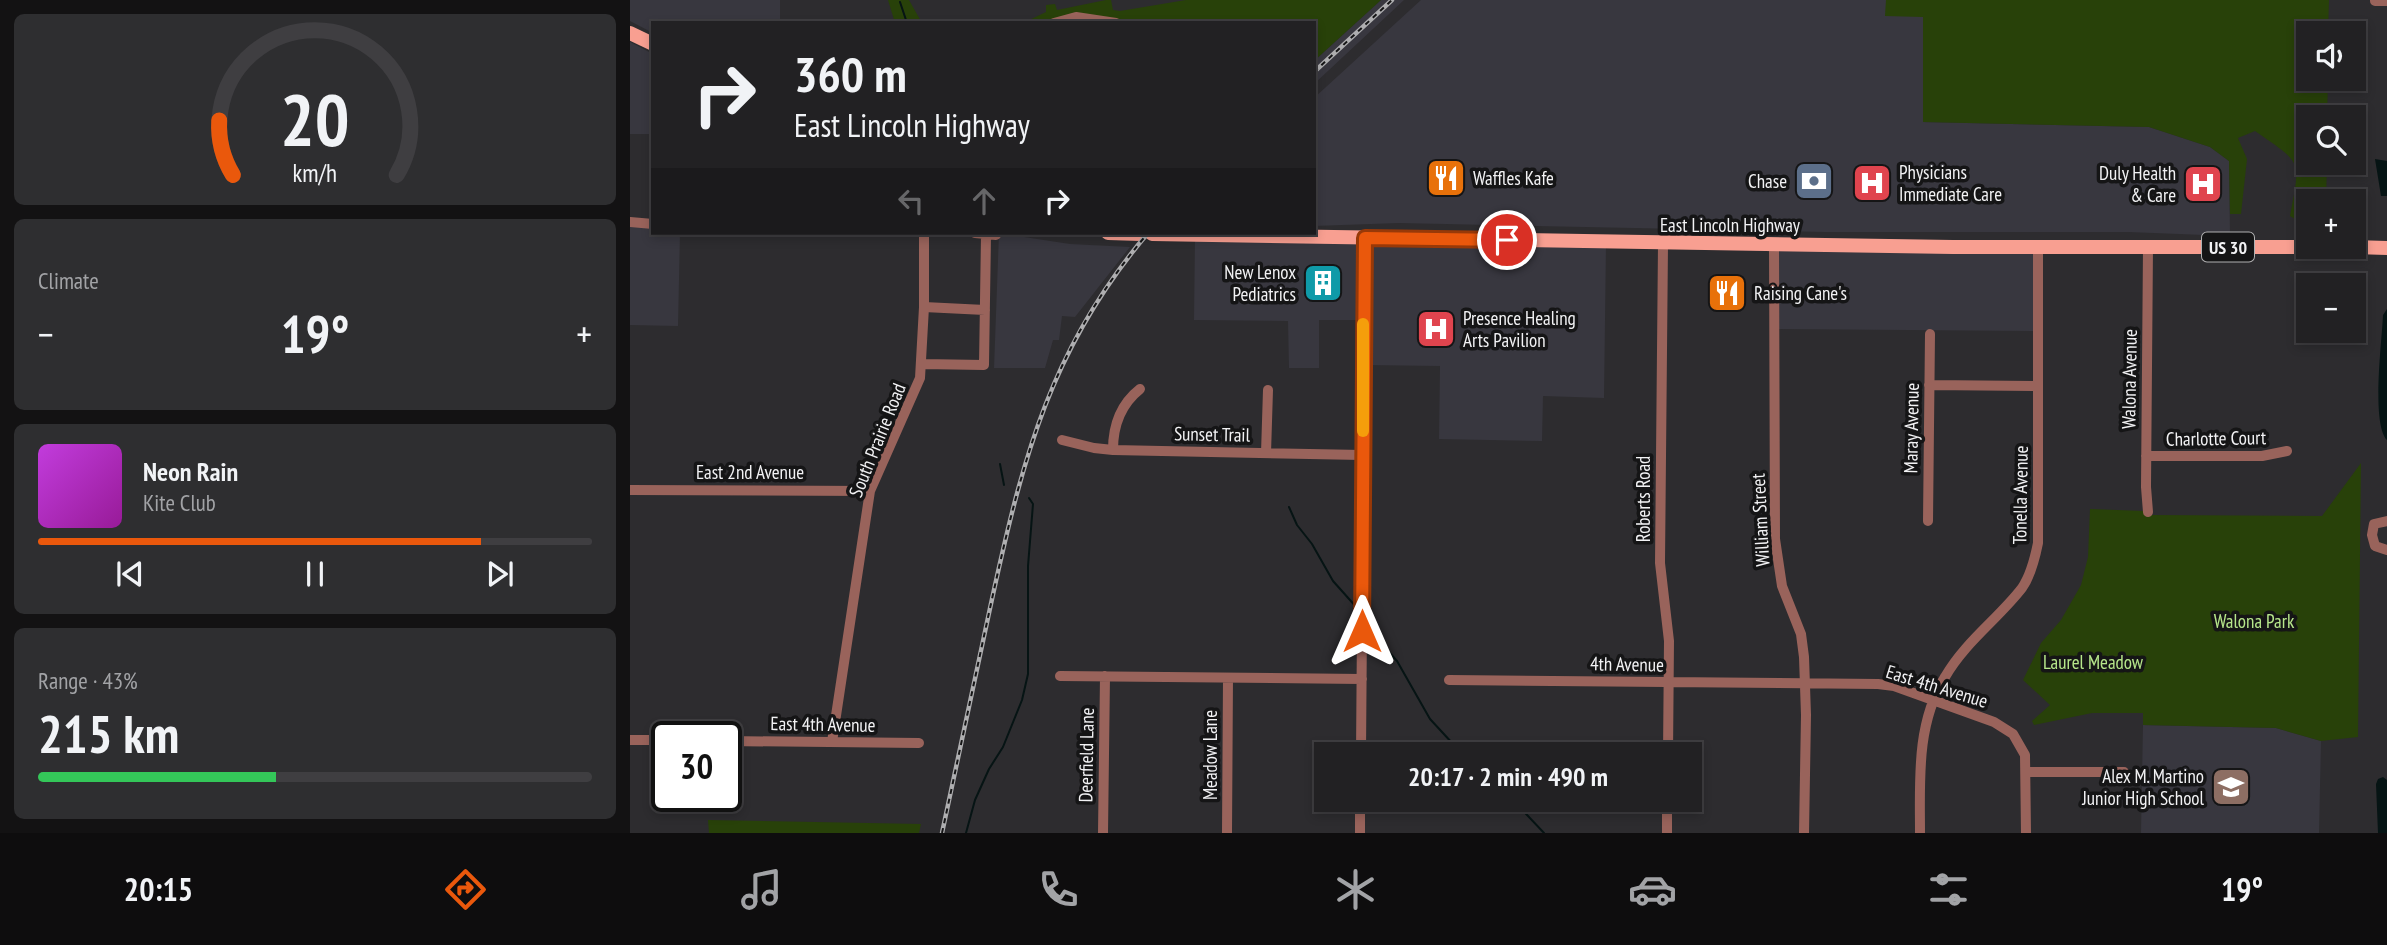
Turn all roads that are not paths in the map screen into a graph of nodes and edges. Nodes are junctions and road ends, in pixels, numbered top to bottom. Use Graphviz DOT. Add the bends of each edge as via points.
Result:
graph roads {
  1 [pos="1061,21"];
  2 [pos="1103,21"];
  3 [pos="630,33"];
  4 [pos="651,43"];
  5 [pos="630,222"];
  6 [pos="651,224"];
  7 [pos="924,235"];
  8 [pos="986,235"];
  9 [pos="1202,235"];
  10 [pos="1365,238"];
  11 [pos="1663,244"];
  12 [pos="1774,244"];
  13 [pos="2038,247"];
  14 [pos="2148,247"];
  15 [pos="2296,247"];
  16 [pos="2366,247"];
  17 [pos="2387,248"];
  18 [pos="924,307"];
  19 [pos="985,310"];
  20 [pos="1930,334"];
  21 [pos="922,364"];
  22 [pos="1929,385"];
  23 [pos="2038,386"];
  24 [pos="1140,389"];
  25 [pos="1268,390"];
  26 [pos="1062,440"];
  27 [pos="1113,450"];
  28 [pos="2287,452"];
  29 [pos="1266,453"];
  30 [pos="1362,454"];
  31 [pos="2146,456"];
  32 [pos="630,490"];
  33 [pos="870,491"];
  34 [pos="2148,512"];
  35 [pos="1928,521"];
  36 [pos="2387,521"];
  37 [pos="2387,550"];
  38 [pos="1060,676"];
  39 [pos="1105,676"];
  40 [pos="1228,678"];
  41 [pos="1362,679"];
  42 [pos="1449,680"];
  43 [pos="1668,682"];
  44 [pos="1805,683"];
  45 [pos="1934,700"];
  46 [pos="630,740"];
  47 [pos="651,740"];
  48 [pos="742,741"];
  49 [pos="832,741"];
  50 [pos="1361,742"];
  51 [pos="1668,742"];
  52 [pos="919,743"];
  53 [pos="2027,772"];
  54 [pos="2124,772"];
  55 [pos="1360,812"];
  56 [pos="1667,812"];
  57 [pos="1103,833"];
  58 [pos="1227,833"];
  59 [pos="1360,833"];
  60 [pos="1667,833"];
  61 [pos="1804,833"];
  62 [pos="1920,833"];
  63 [pos="2026,833"];
  1 -- 2 [label="street" via="1076,17"];
  3 -- 4 [label="main road"];
  5 -- 6 [label="street"];
  7 -- 18 [label="street, South Prairie Road"];
  8 -- 19 [label="street"];
  9 -- 10 [label="main road, East Lincoln Highway / US 30"];
  10 -- 11 [label="main road, East Lincoln Highway / US 30"];
  10 -- 30 [label="street"];
  11 -- 12 [label="main road, East Lincoln Highway / US 30"];
  11 -- 43 [label="street, Roberts Road" via="1660,563 1669,642"];
  12 -- 13 [label="main road, East Lincoln Highway / US 30"];
  12 -- 44 [label="street, William Street" via="1775,539 1782,586 1801,634"];
  13 -- 14 [label="main road, East Lincoln Highway / US 30"];
  13 -- 23 [label="street, Tonella Avenue"];
  14 -- 15 [label="main road, East Lincoln Highway / US 30"];
  14 -- 31 [label="street, Walona Avenue"];
  16 -- 17 [label="main road"];
  18 -- 19 [label="street"];
  18 -- 21 [label="street, South Prairie Road"];
  19 -- 21 [label="street" via="984,365"];
  20 -- 22 [label="street, Maray Avenue"];
  21 -- 33 [label="street, South Prairie Road" via="917,388"];
  22 -- 23 [label="street"];
  22 -- 35 [label="street, Maray Avenue"];
  23 -- 45 [label="street, Tonella Avenue" via="2035,560 2022,587 1953,664"];
  24 -- 27 [label="street" via="1117,418"];
  25 -- 29 [label="street"];
  26 -- 27 [label="street, Sunset Trail"];
  27 -- 29 [label="street, Sunset Trail"];
  28 -- 31 [label="street, Charlotte Court"];
  29 -- 30 [label="street, Sunset Trail"];
  30 -- 41 [label="street"];
  31 -- 34 [label="street, Walona Avenue"];
  32 -- 33 [label="street, East 2nd Avenue"];
  33 -- 49 [label="street, South Prairie Road"];
  36 -- 37 [label="street" via="2376,522 2372,535 2375,546"];
  38 -- 39 [label="street"];
  39 -- 40 [label="street"];
  39 -- 57 [label="street, Deerfield Lane"];
  40 -- 41 [label="street"];
  40 -- 58 [label="street, Meadow Lane"];
  41 -- 50 [label="street"];
  42 -- 43 [label="street, 4th Avenue"];
  43 -- 44 [label="street, 4th Avenue"];
  43 -- 51 [label="street, Roberts Road"];
  44 -- 45 [label="street, East 4th Avenue" via="1894,686"];
  44 -- 61 [label="street, William Street"];
  45 -- 53 [label="street, East 4th Avenue" via="2006,727 2020,743"];
  45 -- 62 [label="street, Tonella Avenue" via="1920,750"];
  46 -- 47 [label="street"];
  48 -- 49 [label="street, East 4th Avenue"];
  49 -- 52 [label="street, East 4th Avenue"];
  53 -- 54 [label="street"];
  53 -- 63 [label="street, East 4th Avenue"];
  55 -- 59 [label="street"];
  56 -- 60 [label="street"];
}
